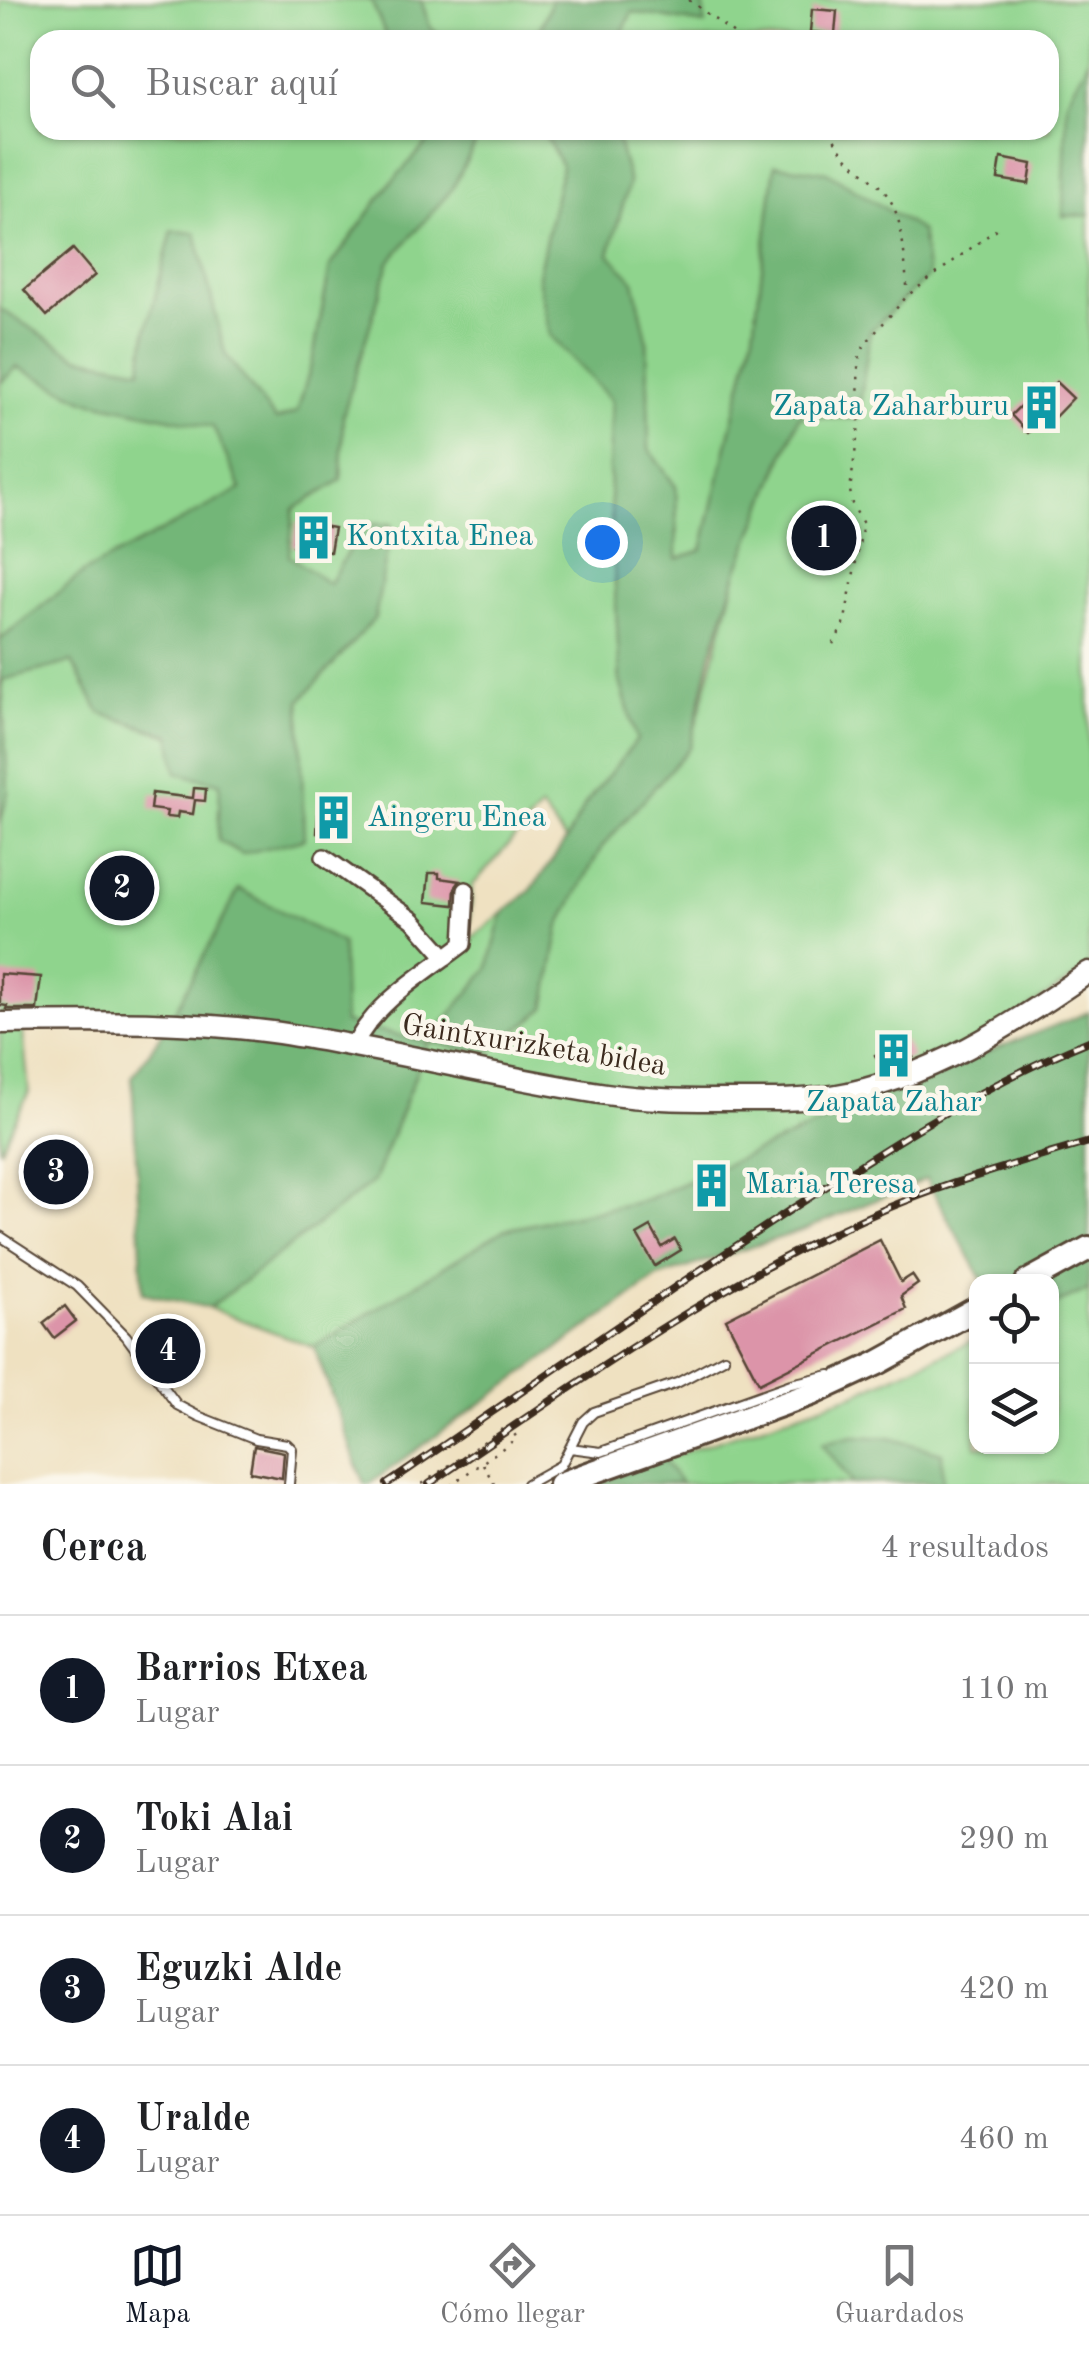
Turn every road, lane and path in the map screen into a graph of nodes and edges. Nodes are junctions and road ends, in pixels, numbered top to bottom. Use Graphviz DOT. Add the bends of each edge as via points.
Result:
graph roads {
  1 [pos="689,0"];
  2 [pos="729,30"];
  3 [pos="837,140"];
  4 [pos="1002,225"];
  5 [pos="908,295"];
  6 [pos="833,644"];
  7 [pos="324,856"];
  8 [pos="466,890"];
  9 [pos="446,957"];
  10 [pos="1089,972"];
  11 [pos="0,1023"];
  12 [pos="354,1046"];
  13 [pos="0,1236"];
  14 [pos="1089,1248"];
  15 [pos="1042,1274"];
  16 [pos="969,1313"];
  17 [pos="724,1358"];
  18 [pos="878,1363"];
  19 [pos="570,1448"];
  20 [pos="482,1463"];
  21 [pos="289,1484"];
  22 [pos="422,1484"];
  23 [pos="452,1484"];
  24 [pos="494,1484"];
  25 [pos="527,1484"];
  26 [pos="560,1484"];
  1 -- 2 [label="path"];
  3 -- 5 [label="path" via="889,197"];
  4 -- 5 [label="path"];
  5 -- 6 [label="path" via="858,361 860,425 850,490 863,524 844,624"];
  7 -- 9 [label="street" via="413,920"];
  8 -- 9 [label="street" via="463,944"];
  9 -- 12 [label="street" via="381,1008"];
  10 -- 12 [label="main road, Gaintxurizketa bidea" via="984,1041 904,1076 833,1096 609,1095"];
  11 -- 12 [label="main road, Gaintxurizketa bidea" via="220,1026"];
  13 -- 21 [label="lane" via="77,1286 126,1336 176,1404 256,1439 287,1444"];
  14 -- 15 [label="main road"];
  16 -- 18 [label="main road"];
  17 -- 19 [label="lane" via="594,1412"];
  18 -- 19 [label="lane" via="791,1384 601,1452"];
  18 -- 26 [label="main road" via="776,1408"];
  19 -- 25 [label="lane" via="561,1465"];
  20 -- 22 [label="path" via="517,1438 508,1425"];
  20 -- 23 [label="path"];
  20 -- 24 [label="path"];
}
